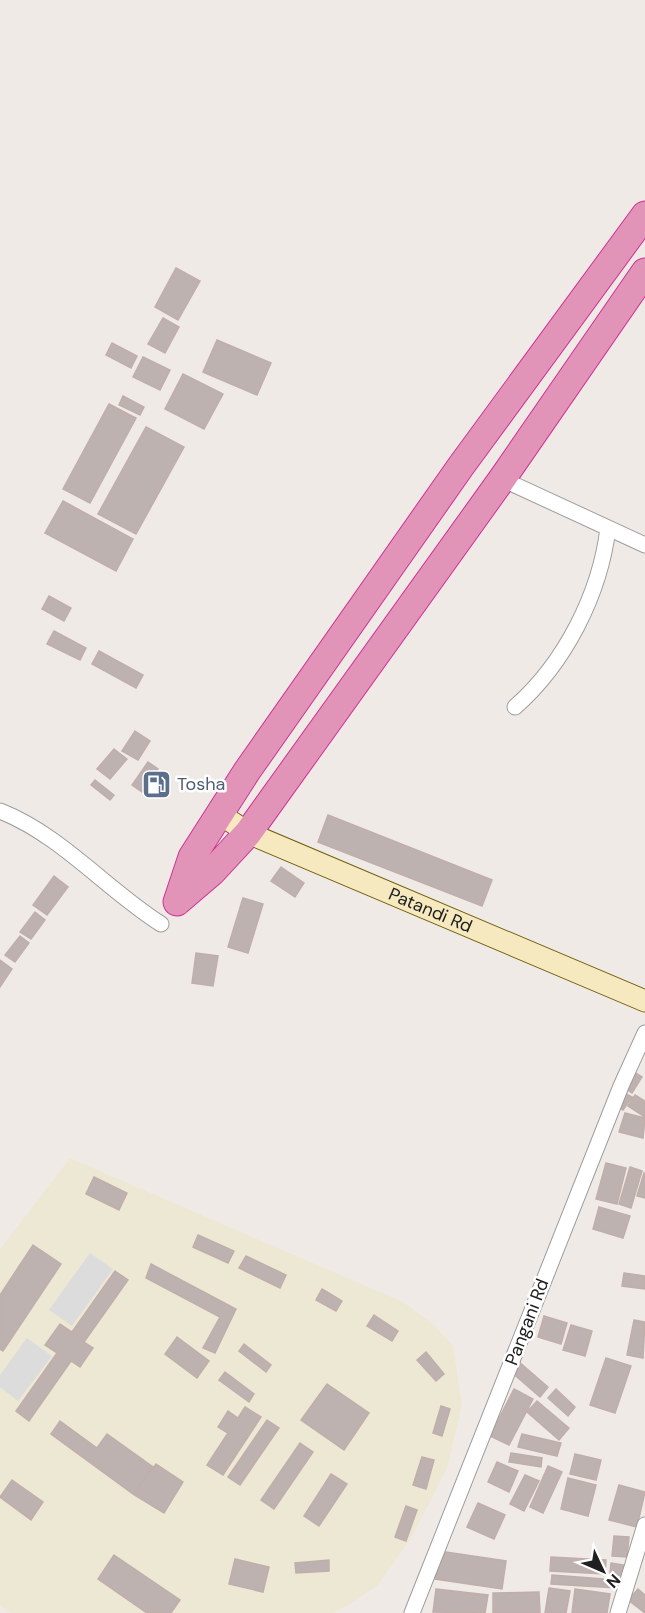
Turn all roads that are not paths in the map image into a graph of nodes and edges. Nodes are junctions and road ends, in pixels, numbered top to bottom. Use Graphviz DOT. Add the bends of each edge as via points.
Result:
graph roads {
  1 [pos="645,215"];
  2 [pos="645,272"];
  3 [pos="602,276"];
  4 [pos="629,294"];
  5 [pos="502,479"];
  6 [pos="608,528"];
  7 [pos="645,545"];
  8 [pos="515,707"];
  9 [pos="0,811"];
  10 [pos="220,814"];
  11 [pos="248,833"];
  12 [pos="161,924"];
  13 [pos="645,1002"];
  14 [pos="645,1033"];
  15 [pos="645,1525"];
  16 [pos="412,1613"];
  17 [pos="618,1613"];
  1 -- 3 [label="highway"];
  2 -- 4 [label="highway"];
  3 -- 4 [label="highway"];
  3 -- 10 [label="highway" via="461,465"];
  4 -- 5 [label="highway"];
  5 -- 6 [label="street"];
  5 -- 11 [label="highway"];
  6 -- 7 [label="street"];
  6 -- 8 [label="street" via="604,558 572,636 531,693"];
  9 -- 12 [label="street" via="32,826 131,905"];
  10 -- 11 [label="street, Patandi Rd"];
  10 -- 11 [label="highway" via="192,857 177,902"];
  11 -- 13 [label="street, Patandi Rd"];
  14 -- 16 [label="street, Pangani Rd"];
  15 -- 17 [label="street"];
}
